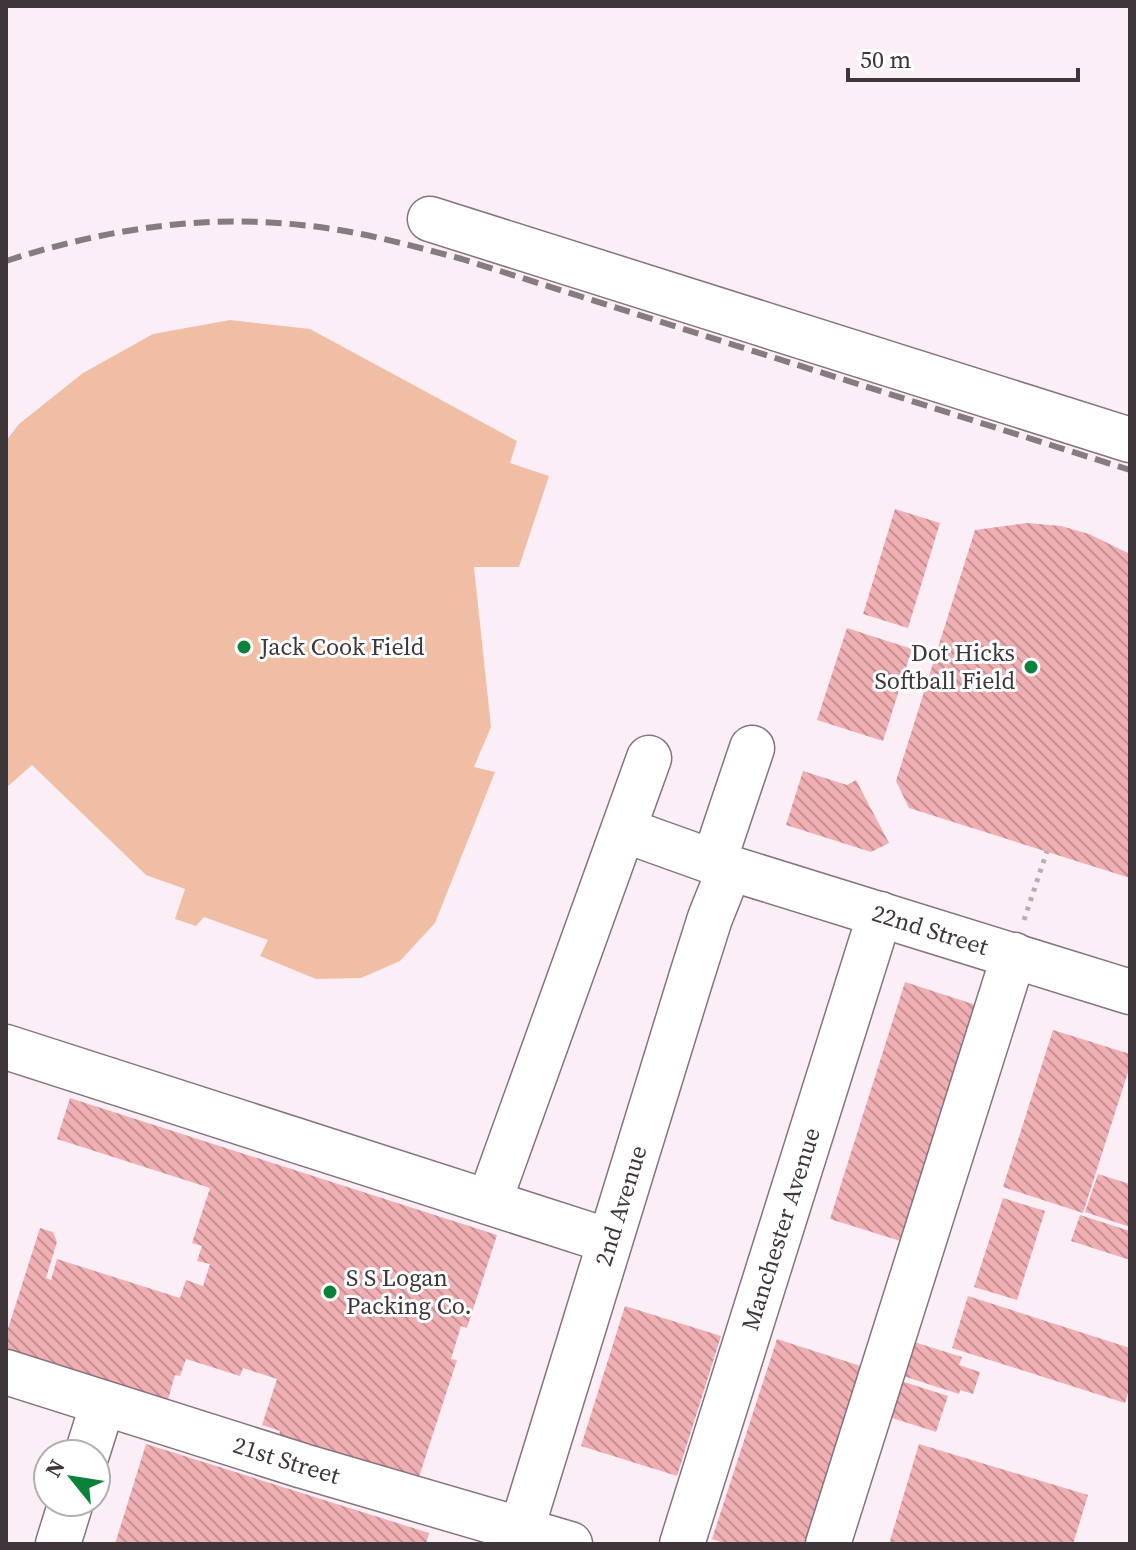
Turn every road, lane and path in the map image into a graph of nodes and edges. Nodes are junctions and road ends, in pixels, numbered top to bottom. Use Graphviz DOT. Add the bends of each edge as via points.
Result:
graph roads {
  1 [pos="430,219"];
  2 [pos="1130,440"];
  3 [pos="752,748"];
  4 [pos="649,758"];
  5 [pos="624,830"];
  6 [pos="1047,851"];
  7 [pos="722,865"];
  8 [pos="880,914"];
  9 [pos="1017,943"];
  10 [pos="1130,992"];
  11 [pos="6,1047"];
  12 [pos="489,1202"];
  13 [pos="609,1241"];
  14 [pos="6,1372"];
  15 [pos="103,1403"];
  16 [pos="92,1438"];
  17 [pos="66,1518"];
  18 [pos="520,1536"];
  19 [pos="58,1544"];
  20 [pos="570,1544"];
  21 [pos="682,1544"];
  22 [pos="828,1544"];
  1 -- 2 [label="street"];
  3 -- 7 [label="street, 2nd Avenue"];
  4 -- 5 [label="street"];
  5 -- 7 [label="street, 22nd Street"];
  5 -- 12 [label="street"];
  6 -- 9 [label="path"];
  7 -- 8 [label="street, 22nd Street"];
  7 -- 13 [label="street, 2nd Avenue"];
  8 -- 9 [label="street, 22nd Street"];
  8 -- 21 [label="street, Manchester Avenue"];
  9 -- 10 [label="street, 22nd Street"];
  9 -- 22 [label="street"];
  11 -- 12 [label="street"];
  12 -- 13 [label="street"];
  13 -- 18 [label="street, 2nd Avenue"];
  14 -- 15 [label="street, 21st Street"];
  15 -- 16 [label="street"];
  15 -- 18 [label="street, 21st Street"];
  17 -- 19 [label="street"];
  18 -- 20 [label="street, 21st Street"];
}
